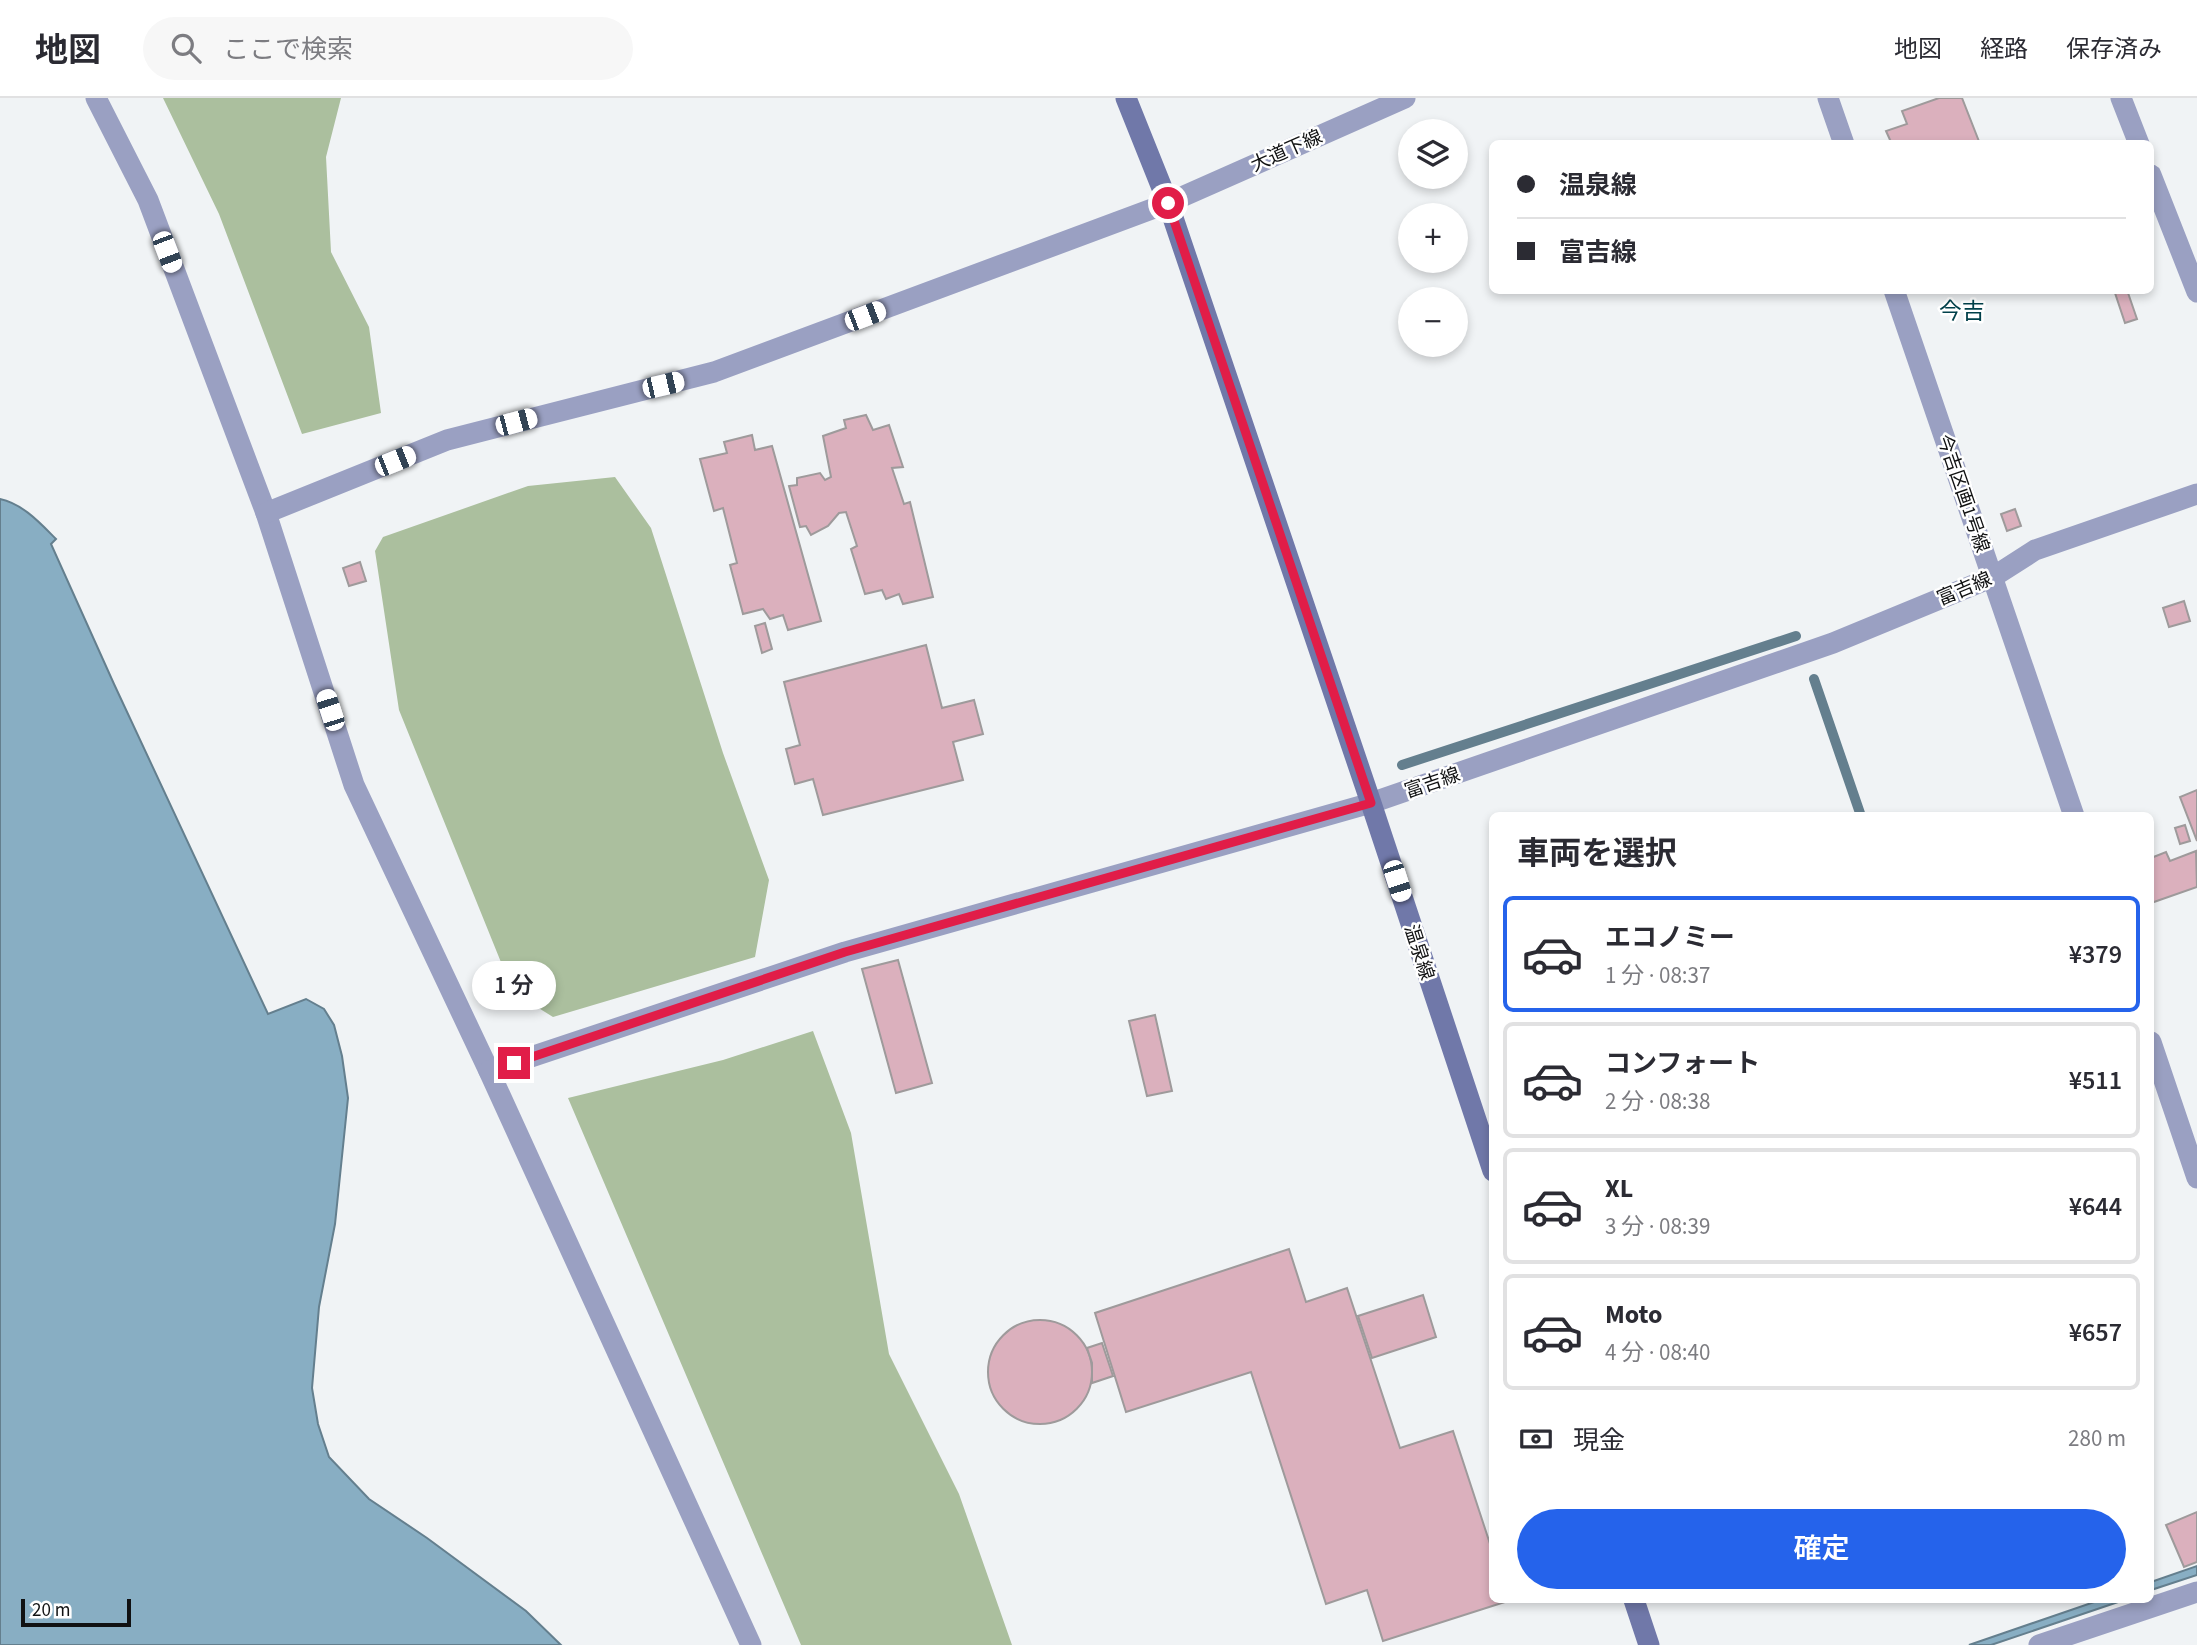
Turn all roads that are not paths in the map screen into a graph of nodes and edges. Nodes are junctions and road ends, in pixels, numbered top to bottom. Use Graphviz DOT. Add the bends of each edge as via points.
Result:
graph roads {
  1 [pos="96,98"];
  2 [pos="1126,98"];
  3 [pos="1405,98"];
  4 [pos="1828,98"];
  5 [pos="2121,98"];
  6 [pos="1843,140"];
  7 [pos="2137,140"];
  8 [pos="2154,182"];
  9 [pos="1168,203"];
  10 [pos="2197,292"];
  11 [pos="1895,294"];
  12 [pos="2197,494"];
  13 [pos="266,513"];
  14 [pos="1993,577"];
  15 [pos="1371,803"];
  16 [pos="2073,812"];
  17 [pos="2154,1051"];
  18 [pos="489,1071"];
  19 [pos="1489,1159"];
  20 [pos="2197,1178"];
  21 [pos="2197,1592"];
  22 [pos="1635,1603"];
  23 [pos="2081,1638"];
  24 [pos="751,1645"];
  25 [pos="1649,1645"];
  26 [pos="2039,1645"];
  1 -- 13 [label="street" via="148,200"];
  2 -- 9 [label="street, 温泉線"];
  3 -- 9 [label="street, 大道下線"];
  4 -- 6 [label="street"];
  5 -- 7 [label="street"];
  8 -- 10 [label="street"];
  9 -- 13 [label="street, 大道下線" via="714,372 447,440"];
  9 -- 15 [label="street, 温泉線"];
  11 -- 14 [label="street, 今吉区画1号線"];
  12 -- 14 [label="street, 富吉線" via="2035,550"];
  13 -- 18 [label="street" via="354,785"];
  14 -- 15 [label="street, 富吉線" via="1833,643"];
  14 -- 16 [label="street, 今吉区画1号線"];
  15 -- 18 [label="street, 富吉線" via="845,952"];
  15 -- 19 [label="street, 温泉線"];
  17 -- 20 [label="street"];
  18 -- 24 [label="street"];
  21 -- 23 [label="street"];
  22 -- 25 [label="street"];
  23 -- 26 [label="street"];
}
